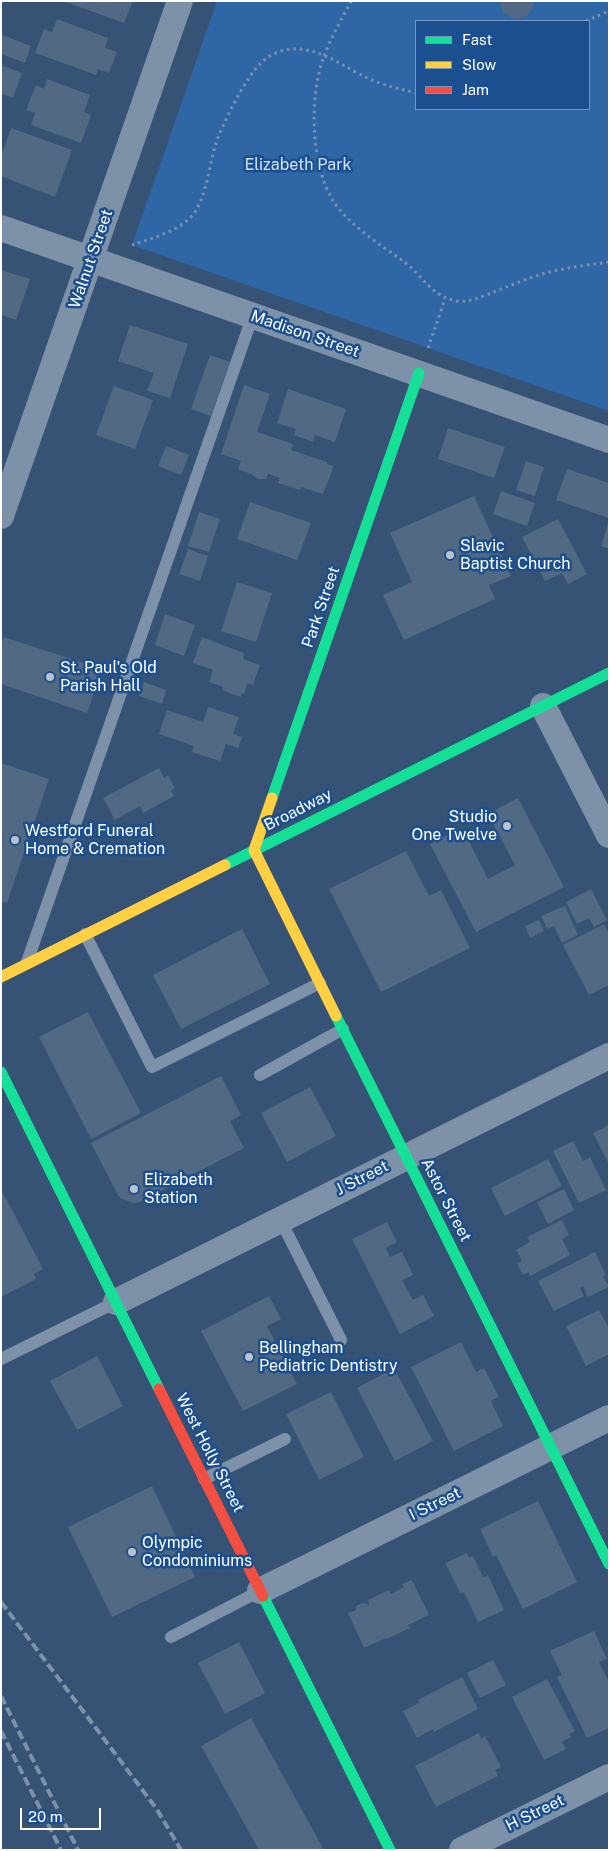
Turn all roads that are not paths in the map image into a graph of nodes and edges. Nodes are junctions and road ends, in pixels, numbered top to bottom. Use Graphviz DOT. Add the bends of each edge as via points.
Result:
graph roads {
  1 [pos="180,1"];
  2 [pos="1,228"];
  3 [pos="91,259"];
  4 [pos="253,315"];
  5 [pos="419,374"];
  6 [pos="609,440"];
  7 [pos="1,516"];
  8 [pos="609,673"];
  9 [pos="543,706"];
  10 [pos="609,835"];
  11 [pos="254,850"];
  12 [pos="86,934"];
  13 [pos="27,964"];
  14 [pos="1,977"];
  15 [pos="320,983"];
  16 [pos="343,1029"];
  17 [pos="609,1056"];
  18 [pos="1,1072"];
  19 [pos="260,1075"];
  20 [pos="406,1156"];
  21 [pos="280,1219"];
  22 [pos="116,1302"];
  23 [pos="341,1340"];
  24 [pos="1,1359"];
  25 [pos="609,1418"];
  26 [pos="285,1439"];
  27 [pos="551,1446"];
  28 [pos="204,1479"];
  29 [pos="609,1564"];
  30 [pos="260,1591"];
  31 [pos="172,1637"];
  32 [pos="609,1777"];
  33 [pos="390,1850"];
  34 [pos="462,1850"];
  1 -- 3 [label="street, Walnut Street"];
  2 -- 3 [label="street, Madison Street"];
  3 -- 4 [label="street, Madison Street"];
  3 -- 7 [label="street, Walnut Street"];
  4 -- 5 [label="street, Madison Street"];
  4 -- 13 [label="lane"];
  5 -- 6 [label="street, Madison Street"];
  5 -- 11 [label="street, Park Street"];
  8 -- 9 [label="street, Broadway"];
  9 -- 10 [label="street"];
  9 -- 11 [label="street, Broadway"];
  11 -- 12 [label="street, Broadway"];
  11 -- 15 [label="street, Astor Street"];
  12 -- 13 [label="street, Broadway"];
  12 -- 15 [label="lane" via="152,1067"];
  13 -- 14 [label="street, Broadway"];
  15 -- 16 [label="street, Astor Street"];
  16 -- 19 [label="lane"];
  16 -- 20 [label="street, Astor Street"];
  17 -- 20 [label="street, J Street"];
  18 -- 22 [label="street, West Holly Street"];
  20 -- 21 [label="street, J Street"];
  20 -- 27 [label="street, Astor Street"];
  21 -- 22 [label="street, J Street"];
  21 -- 23 [label="lane"];
  22 -- 24 [label="lane"];
  22 -- 28 [label="street, West Holly Street"];
  25 -- 27 [label="street, I Street"];
  26 -- 28 [label="lane"];
  27 -- 29 [label="street, Astor Street"];
  27 -- 30 [label="street, I Street"];
  28 -- 30 [label="street, West Holly Street"];
  30 -- 31 [label="lane"];
  30 -- 33 [label="street, West Holly Street"];
  32 -- 34 [label="street, H Street"];
}
